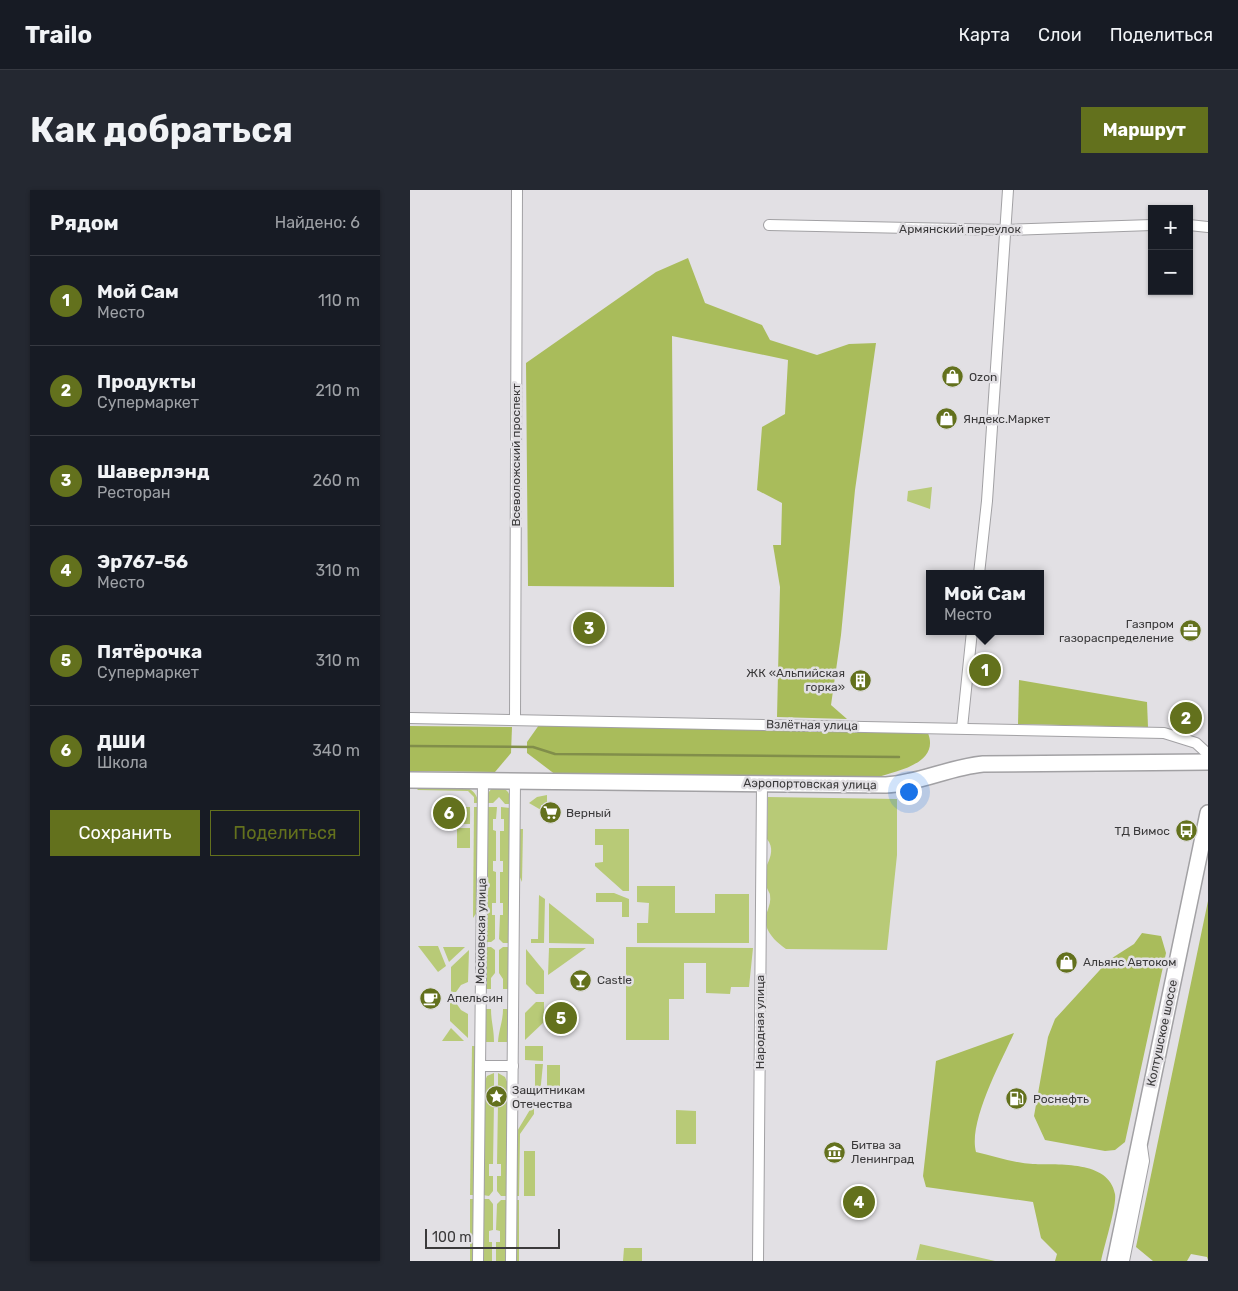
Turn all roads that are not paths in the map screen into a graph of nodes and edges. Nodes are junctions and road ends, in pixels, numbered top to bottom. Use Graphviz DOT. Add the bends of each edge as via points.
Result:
graph roads {
  1 [pos="516,190"];
  2 [pos="1008,190"];
  3 [pos="769,225"];
  4 [pos="1148,225"];
  5 [pos="1193,225"];
  6 [pos="1208,227"];
  7 [pos="1004,230"];
  8 [pos="979,570"];
  9 [pos="972,635"];
  10 [pos="410,718"];
  11 [pos="515,719"];
  12 [pos="962,728"];
  13 [pos="1208,754"];
  14 [pos="1208,762"];
  15 [pos="410,780"];
  16 [pos="483,781"];
  17 [pos="515,781"];
  18 [pos="762,784"];
  19 [pos="1208,813"];
  20 [pos="480,1066"];
  21 [pos="512,1066"];
  22 [pos="1141,1136"];
  23 [pos="478,1261"];
  24 [pos="510,1261"];
  25 [pos="758,1261"];
  26 [pos="1115,1261"];
  27 [pos="1124,1261"];
  1 -- 11 [label="street, Всеволожский проспект"];
  2 -- 7 [label="street"];
  3 -- 7 [label="street, Армянский переулок"];
  4 -- 7 [label="street, Армянский переулок"];
  5 -- 6 [label="street"];
  7 -- 8 [label="street" via="987,501"];
  9 -- 12 [label="street"];
  10 -- 11 [label="street, Взлётная улица"];
  11 -- 12 [label="street, Взлётная улица"];
  12 -- 13 [label="street, Взлётная улица" via="1164,733 1196,744"];
  14 -- 18 [label="street, Аэропортовская улица" via="983,764 901,784"];
  15 -- 16 [label="street, Аэропортовская улица"];
  16 -- 17 [label="street, Аэропортовская улица"];
  16 -- 20 [label="street, Московская улица"];
  17 -- 18 [label="street, Аэропортовская улица"];
  17 -- 21 [label="street"];
  18 -- 25 [label="street, Народная улица"];
  19 -- 22 [label="street, Колтушское шоссе"];
  20 -- 21 [label="street"];
  20 -- 23 [label="street, Московская улица"];
  21 -- 24 [label="street"];
  22 -- 26 [label="street, Колтушское шоссе"];
  22 -- 27 [label="street, Колтушское шоссе" via="1144,1161"];
}
